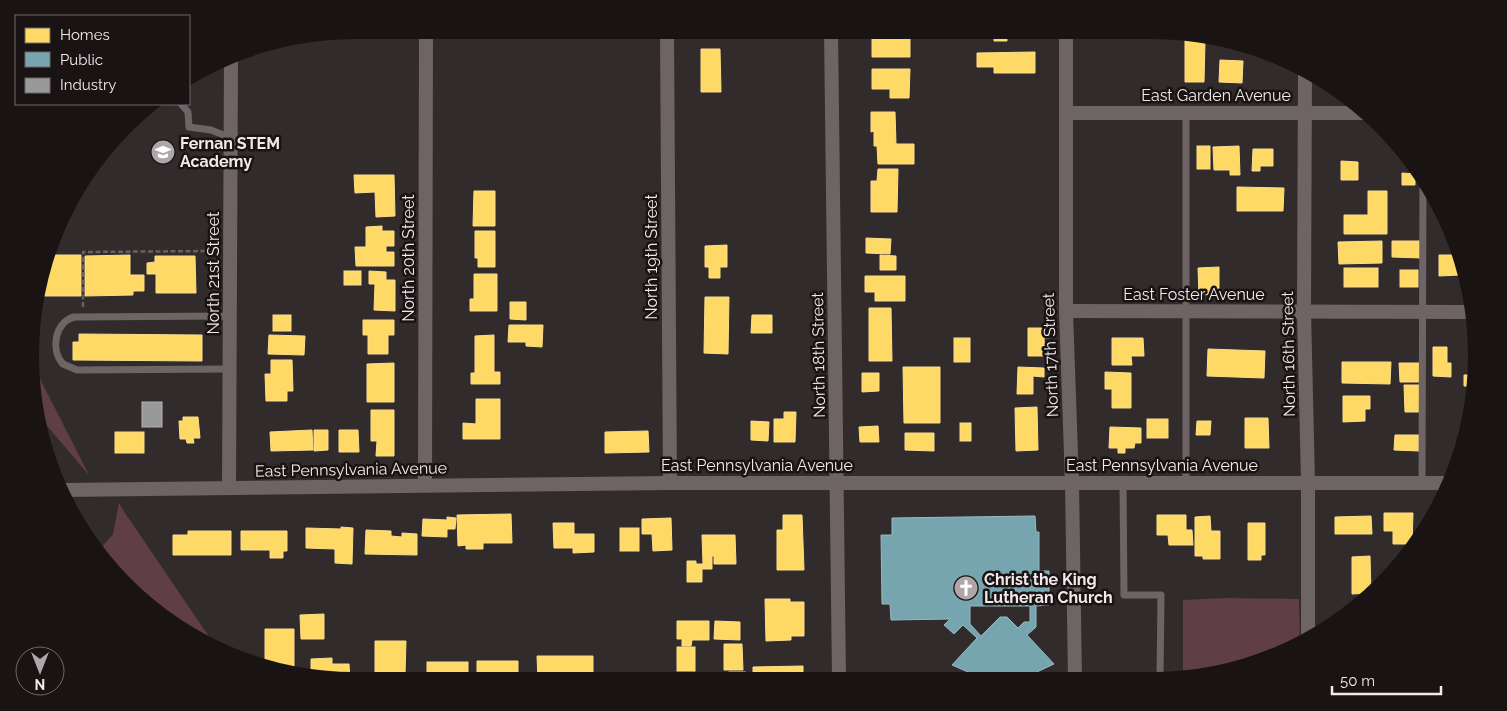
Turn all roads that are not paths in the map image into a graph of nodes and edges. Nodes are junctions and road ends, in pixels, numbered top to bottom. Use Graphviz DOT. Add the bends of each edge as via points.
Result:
graph roads {
  1 [pos="426,39"];
  2 [pos="666,39"];
  3 [pos="831,39"];
  4 [pos="1066,39"];
  5 [pos="231,64"];
  6 [pos="1305,78"];
  7 [pos="182,105"];
  8 [pos="1186,112"];
  9 [pos="1066,113"];
  10 [pos="1305,113"];
  11 [pos="1355,113"];
  12 [pos="231,138"];
  13 [pos="1423,192"];
  14 [pos="1066,311"];
  15 [pos="1304,311"];
  16 [pos="1186,312"];
  17 [pos="1466,312"];
  18 [pos="1422,313"];
  19 [pos="230,316"];
  20 [pos="230,369"];
  21 [pos="1124,482"];
  22 [pos="1186,482"];
  23 [pos="1308,482"];
  24 [pos="670,483"];
  25 [pos="837,483"];
  26 [pos="1072,483"];
  27 [pos="1422,483"];
  28 [pos="1441,483"];
  29 [pos="425,485"];
  30 [pos="229,488"];
  31 [pos="68,490"];
  32 [pos="1308,631"];
  33 [pos="839,672"];
  34 [pos="1075,672"];
  35 [pos="1160,672"];
  1 -- 29 [label="street, North 20th Street"];
  2 -- 24 [label="street, North 19th Street"];
  3 -- 25 [label="street, North 18th Street"];
  4 -- 9 [label="street, North 17th Street"];
  5 -- 12 [label="street, North 21st Street"];
  6 -- 10 [label="street, North 16th Street"];
  7 -- 12 [label="lane" via="188,112 189,127 211,130"];
  8 -- 9 [label="street, East Garden Avenue"];
  8 -- 10 [label="street, East Garden Avenue"];
  8 -- 16 [label="lane"];
  9 -- 14 [label="street, North 17th Street"];
  10 -- 11 [label="street, East Garden Avenue"];
  10 -- 15 [label="street, North 16th Street"];
  12 -- 19 [label="street, North 21st Street"];
  13 -- 18 [label="lane"];
  14 -- 16 [label="street, East Foster Avenue"];
  14 -- 26 [label="street, North 17th Street"];
  15 -- 16 [label="street, East Foster Avenue"];
  15 -- 18 [label="street, East Foster Avenue"];
  15 -- 23 [label="street, North 16th Street"];
  16 -- 22 [label="lane"];
  17 -- 18 [label="street, East Foster Avenue"];
  18 -- 27 [label="lane"];
  19 -- 20 [label="street, North 21st Street"];
  19 -- 20 [label="lane" via="66,319 56,337 59,361 77,370"];
  20 -- 30 [label="street, North 21st Street"];
  21 -- 22 [label="street, East Pennsylvania Avenue"];
  21 -- 26 [label="street, East Pennsylvania Avenue"];
  21 -- 35 [label="lane" via="1124,595 1161,595"];
  22 -- 23 [label="street, East Pennsylvania Avenue"];
  23 -- 27 [label="street, East Pennsylvania Avenue"];
  23 -- 32 [label="street, North 16th Street"];
  24 -- 25 [label="street, East Pennsylvania Avenue"];
  24 -- 29 [label="street, East Pennsylvania Avenue"];
  25 -- 26 [label="street, East Pennsylvania Avenue"];
  25 -- 33 [label="street, North 18th Street"];
  26 -- 34 [label="street, North 17th Street"];
  27 -- 28 [label="street, East Pennsylvania Avenue"];
  29 -- 30 [label="street, East Pennsylvania Avenue"];
  30 -- 31 [label="street, East Pennsylvania Avenue"];
}
